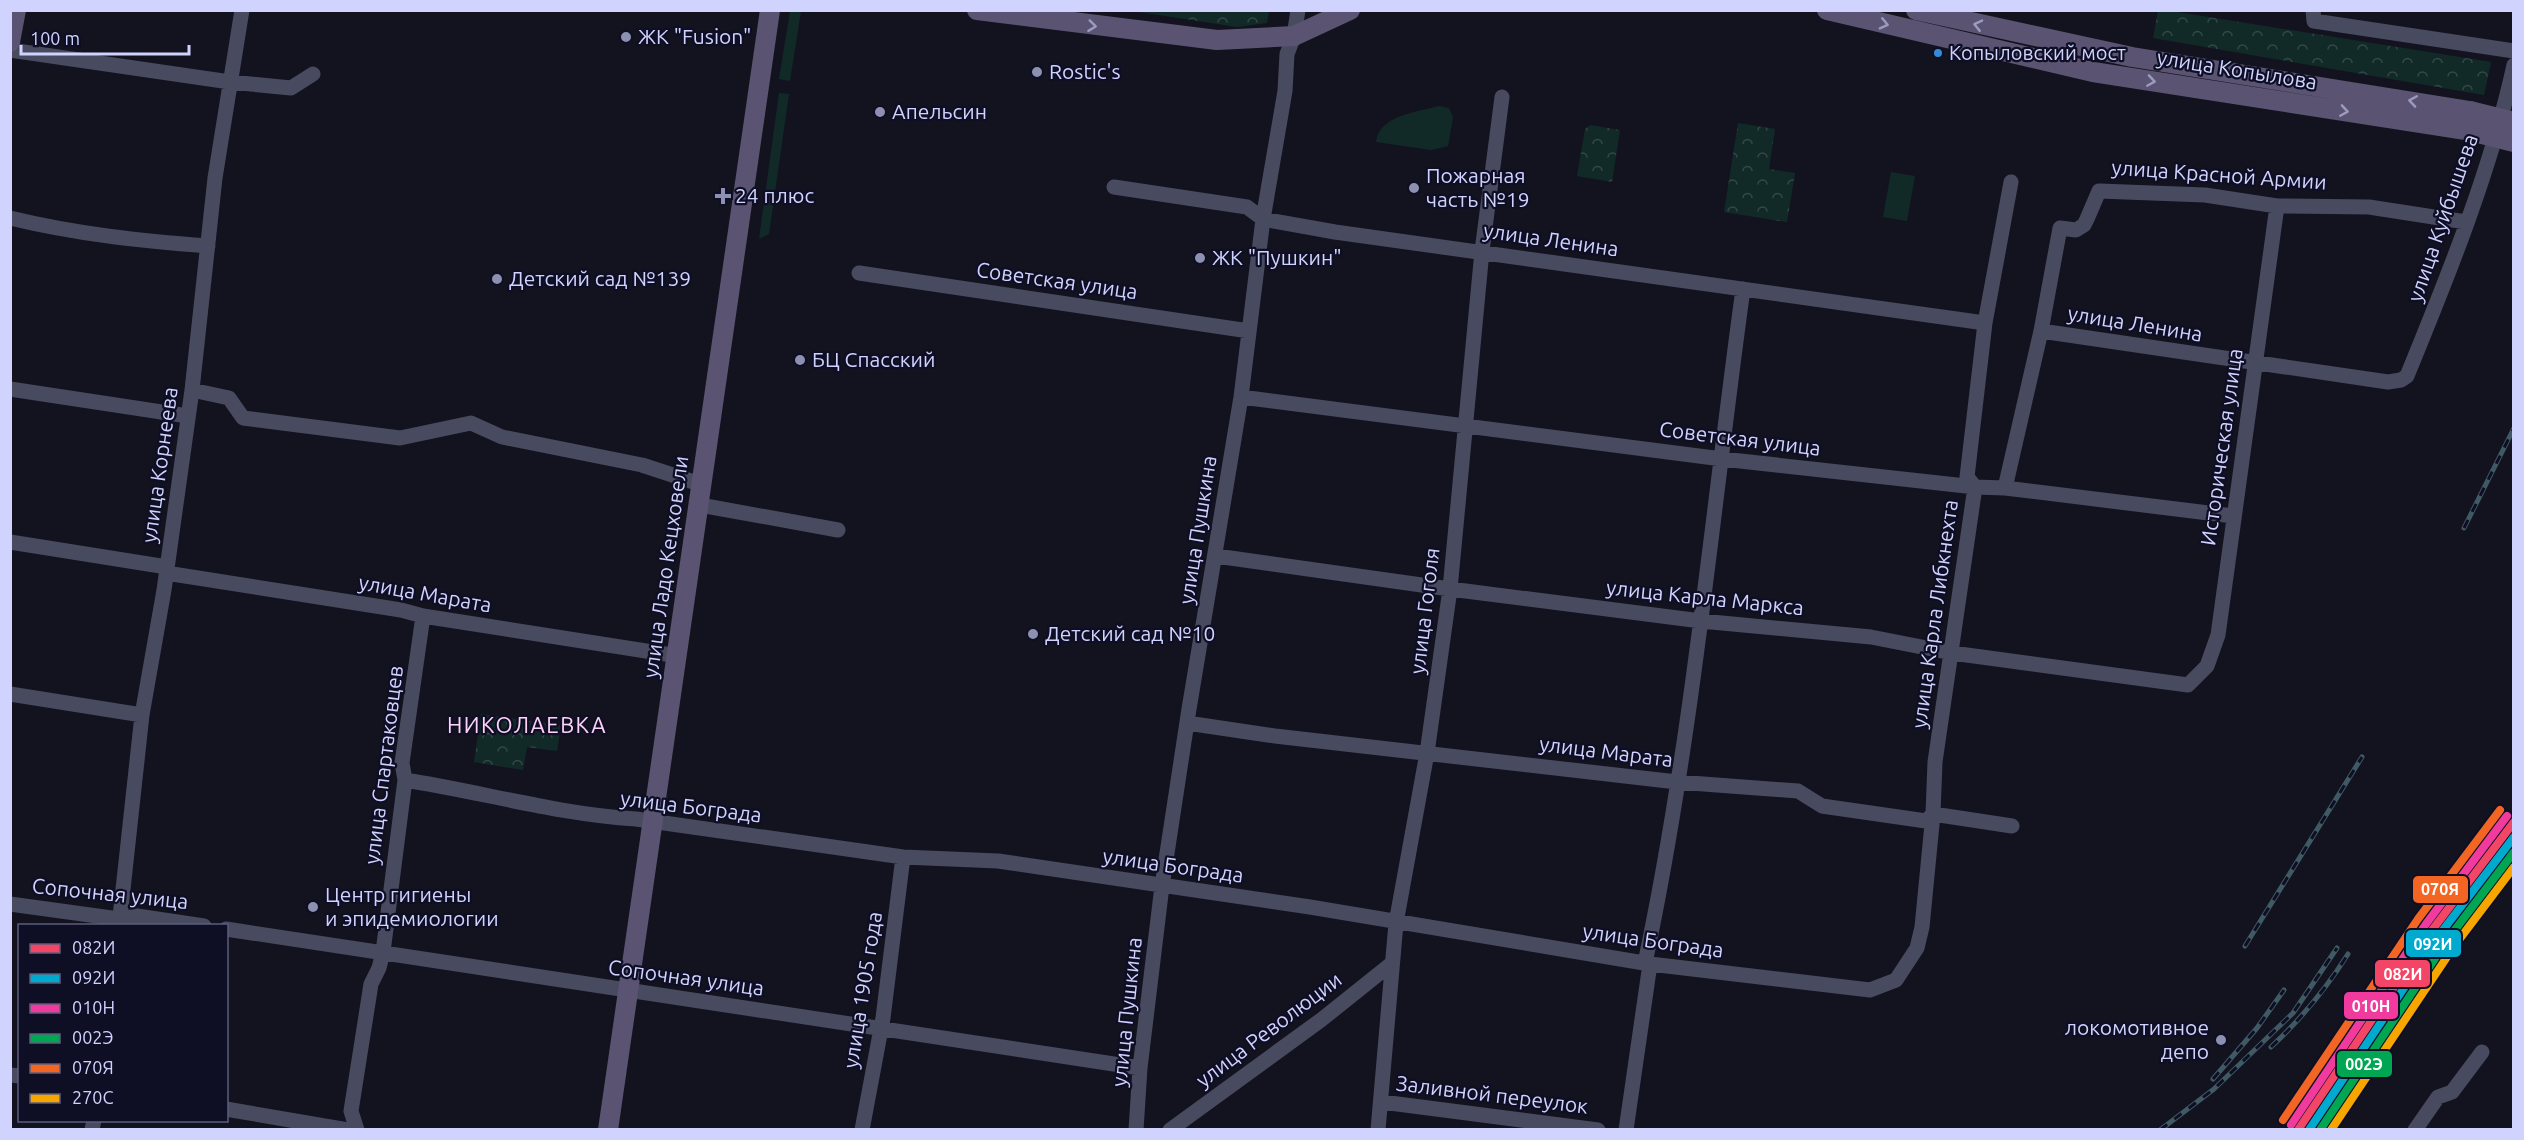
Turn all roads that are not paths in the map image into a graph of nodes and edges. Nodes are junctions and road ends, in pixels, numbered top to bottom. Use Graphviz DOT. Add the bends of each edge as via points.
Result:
graph roads {
  1 [pos="16,10"];
  2 [pos="242,10"];
  3 [pos="770,10"];
  4 [pos="977,10"];
  5 [pos="1298,10"];
  6 [pos="1350,10"];
  7 [pos="1827,10"];
  8 [pos="1916,10"];
  9 [pos="2312,12"];
  10 [pos="1034,15"];
  11 [pos="1294,36"];
  12 [pos="10,42"];
  13 [pos="10,50"];
  14 [pos="2514,51"];
  15 [pos="2514,64"];
  16 [pos="313,74"];
  17 [pos="230,82"];
  18 [pos="1502,97"];
  19 [pos="2468,121"];
  20 [pos="2514,122"];
  21 [pos="2514,142"];
  22 [pos="2011,182"];
  23 [pos="1114,187"];
  24 [pos="2277,206"];
  25 [pos="10,218"];
  26 [pos="1263,219"];
  27 [pos="2466,222"];
  28 [pos="208,246"];
  29 [pos="1482,251"];
  30 [pos="859,273"];
  31 [pos="1743,290"];
  32 [pos="1985,323"];
  33 [pos="1249,331"];
  34 [pos="2041,331"];
  35 [pos="2254,363"];
  36 [pos="2402,380"];
  37 [pos="10,389"];
  38 [pos="192,390"];
  39 [pos="1241,397"];
  40 [pos="188,416"];
  41 [pos="1467,425"];
  42 [pos="1722,459"];
  43 [pos="1975,487"];
  44 [pos="2005,488"];
  45 [pos="701,495"];
  46 [pos="2234,516"];
  47 [pos="838,530"];
  48 [pos="10,542"];
  49 [pos="1216,556"];
  50 [pos="166,570"];
  51 [pos="1450,589"];
  52 [pos="423,616"];
  53 [pos="1701,621"];
  54 [pos="1952,653"];
  55 [pos="678,656"];
  56 [pos="2188,685"];
  57 [pos="10,694"];
  58 [pos="142,715"];
  59 [pos="1187,723"];
  60 [pos="1427,753"];
  61 [pos="405,780"];
  62 [pos="1677,782"];
  63 [pos="1933,814"];
  64 [pos="653,822"];
  65 [pos="2012,826"];
  66 [pos="903,857"];
  67 [pos="1162,886"];
  68 [pos="10,904"];
  69 [pos="119,922"];
  70 [pos="1396,923"];
  71 [pos="191,924"];
  72 [pos="228,929"];
  73 [pos="1917,948"];
  74 [pos="382,952"];
  75 [pos="1647,963"];
  76 [pos="1391,964"];
  77 [pos="628,991"];
  78 [pos="880,1028"];
  79 [pos="2481,1052"];
  80 [pos="1140,1068"];
  81 [pos="1382,1102"];
  82 [pos="228,1109"];
  83 [pos="348,1130"];
  84 [pos="357,1130"];
  85 [pos="608,1130"];
  86 [pos="862,1130"];
  87 [pos="1136,1130"];
  88 [pos="1170,1130"];
  89 [pos="1378,1130"];
  90 [pos="1598,1130"];
  91 [pos="1626,1130"];
  92 [pos="2415,1130"];
  1 -- 12 [label="main road"];
  2 -- 17 [label="street, улица Корнеева"];
  3 -- 45 [label="main road, улица Ладо Кецховели"];
  4 -- 10 [label="main road"];
  5 -- 11 [label="street, улица Пушкина"];
  6 -- 11 [label="main road"];
  7 -- 19 [label="main road, улица Копылова, one-way" via="2093,72"];
  19 -- 8 [label="main road, улица Копылова, one-way" via="2132,57"];
  9 -- 14 [label="street" via="2314,21"];
  10 -- 11 [label="main road, one-way" via="1217,40"];
  11 -- 26 [label="street, улица Пушкина" via="1287,54 1285,91"];
  13 -- 17 [label="street"];
  15 -- 27 [label="street, улица Куйбышева"];
  16 -- 17 [label="street" via="291,88"];
  17 -- 28 [label="street, улица Корнеева"];
  18 -- 29 [label="street, улица Гоголя"];
  19 -- 20 [label="main road, bridge"];
  19 -- 21 [label="main road, bridge"];
  22 -- 32 [label="street, улица Карла Либкнехта"];
  23 -- 26 [label="street, улица Ленина" via="1247,207"];
  24 -- 27 [label="street, улица Красной Армии" via="2370,207"];
  24 -- 34 [label="street, улица Красной Армии" via="2205,195 2099,191 2084,225 2076,230 2060,228"];
  24 -- 35 [label="street, Историческая улица"];
  25 -- 28 [label="street" via="118,239"];
  26 -- 29 [label="street, улица Ленина"];
  26 -- 33 [label="street, улица Пушкина"];
  27 -- 36 [label="street, улица Куйбышева" via="2407,376"];
  28 -- 38 [label="street, улица Корнеева"];
  29 -- 31 [label="street, улица Ленина"];
  29 -- 41 [label="street, улица Гоголя"];
  30 -- 33 [label="street, Советская улица"];
  31 -- 32 [label="street, улица Ленина"];
  31 -- 42 [label="street"];
  32 -- 43 [label="street, улица Карла Либкнехта" via="1967,477"];
  33 -- 39 [label="street, улица Пушкина"];
  34 -- 35 [label="street, улица Ленина"];
  34 -- 44 [label="street"];
  35 -- 36 [label="street, улица Ленина" via="2388,382"];
  35 -- 46 [label="street, Историческая улица"];
  37 -- 40 [label="street"];
  38 -- 40 [label="street, улица Корнеева"];
  38 -- 45 [label="street" via="230,398 243,418 400,438 471,423 502,437 642,465"];
  39 -- 41 [label="street, Советская улица"];
  39 -- 49 [label="street, улица Пушкина"];
  40 -- 50 [label="street, улица Корнеева"];
  41 -- 42 [label="street, Советская улица"];
  41 -- 51 [label="street, улица Гоголя"];
  42 -- 43 [label="street, Советская улица"];
  42 -- 53 [label="street"];
  43 -- 44 [label="street, Советская улица"];
  43 -- 54 [label="street, улица Карла Либкнехта"];
  44 -- 46 [label="street, Советская улица"];
  45 -- 47 [label="street"];
  45 -- 55 [label="main road, улица Ладо Кецховели"];
  46 -- 56 [label="street, Историческая улица" via="2218,635 2206,666"];
  48 -- 50 [label="street, улица Марата"];
  49 -- 51 [label="street, улица Карла Маркса"];
  49 -- 59 [label="street, улица Пушкина"];
  50 -- 52 [label="street, улица Марата"];
  50 -- 58 [label="street, улица Корнеева"];
  51 -- 53 [label="street, улица Карла Маркса"];
  51 -- 60 [label="street, улица Гоголя"];
  52 -- 55 [label="street, улица Марата"];
  52 -- 61 [label="street, улица Спартаковцев" via="402,764"];
  53 -- 54 [label="street, улица Карла Маркса" via="1871,636"];
  53 -- 62 [label="street"];
  54 -- 56 [label="street, улица Карла Маркса"];
  54 -- 63 [label="street, улица Карла Либкнехта" via="1935,762"];
  55 -- 64 [label="main road, улица Ладо Кецховели"];
  57 -- 58 [label="street"];
  58 -- 69 [label="street, улица Корнеева"];
  59 -- 60 [label="street, улица Марата"];
  59 -- 67 [label="street, улица Пушкина"];
  60 -- 62 [label="street, улица Марата"];
  60 -- 70 [label="street, улица Гоголя"];
  61 -- 64 [label="street, улица Бограда" via="548,808"];
  61 -- 74 [label="street, улица Спартаковцев"];
  62 -- 63 [label="street, улица Марата" via="1798,791 1822,806 1926,821"];
  62 -- 75 [label="street"];
  63 -- 65 [label="street, улица Марата"];
  63 -- 73 [label="street, улица Карла Либкнехта"];
  64 -- 66 [label="street, улица Бограда"];
  64 -- 77 [label="main road, улица Ладо Кецховели"];
  66 -- 67 [label="street, улица Бограда" via="998,861"];
  66 -- 78 [label="street, улица 1905 года"];
  67 -- 70 [label="street, улица Бограда"];
  67 -- 80 [label="street, улица Пушкина"];
  68 -- 69 [label="street, Сопочная улица"];
  69 -- 71 [label="street, Сопочная улица" via="137,916"];
  70 -- 75 [label="street, улица Бограда"];
  70 -- 76 [label="street, улица Гоголя"];
  72 -- 74 [label="street, Сопочная улица"];
  73 -- 75 [label="street, улица Бограда" via="1896,980 1870,990"];
  74 -- 77 [label="street, Сопочная улица"];
  74 -- 84 [label="street, улица Спартаковцев" via="371,984 351,1111"];
  75 -- 91 [label="street"];
  76 -- 81 [label="street, улица Гоголя"];
  76 -- 88 [label="street, улица Революции"];
  77 -- 78 [label="street, Сопочная улица"];
  77 -- 85 [label="main road, улица Ладо Кецховели"];
  78 -- 80 [label="street, Сопочная улица"];
  78 -- 86 [label="street, улица 1905 года"];
  79 -- 92 [label="street" via="2452,1092 2438,1097"];
  80 -- 87 [label="street, улица Пушкина"];
  81 -- 89 [label="street, улица Гоголя"];
  81 -- 90 [label="street, Заливной переулок"];
  82 -- 83 [label="street"];
}
